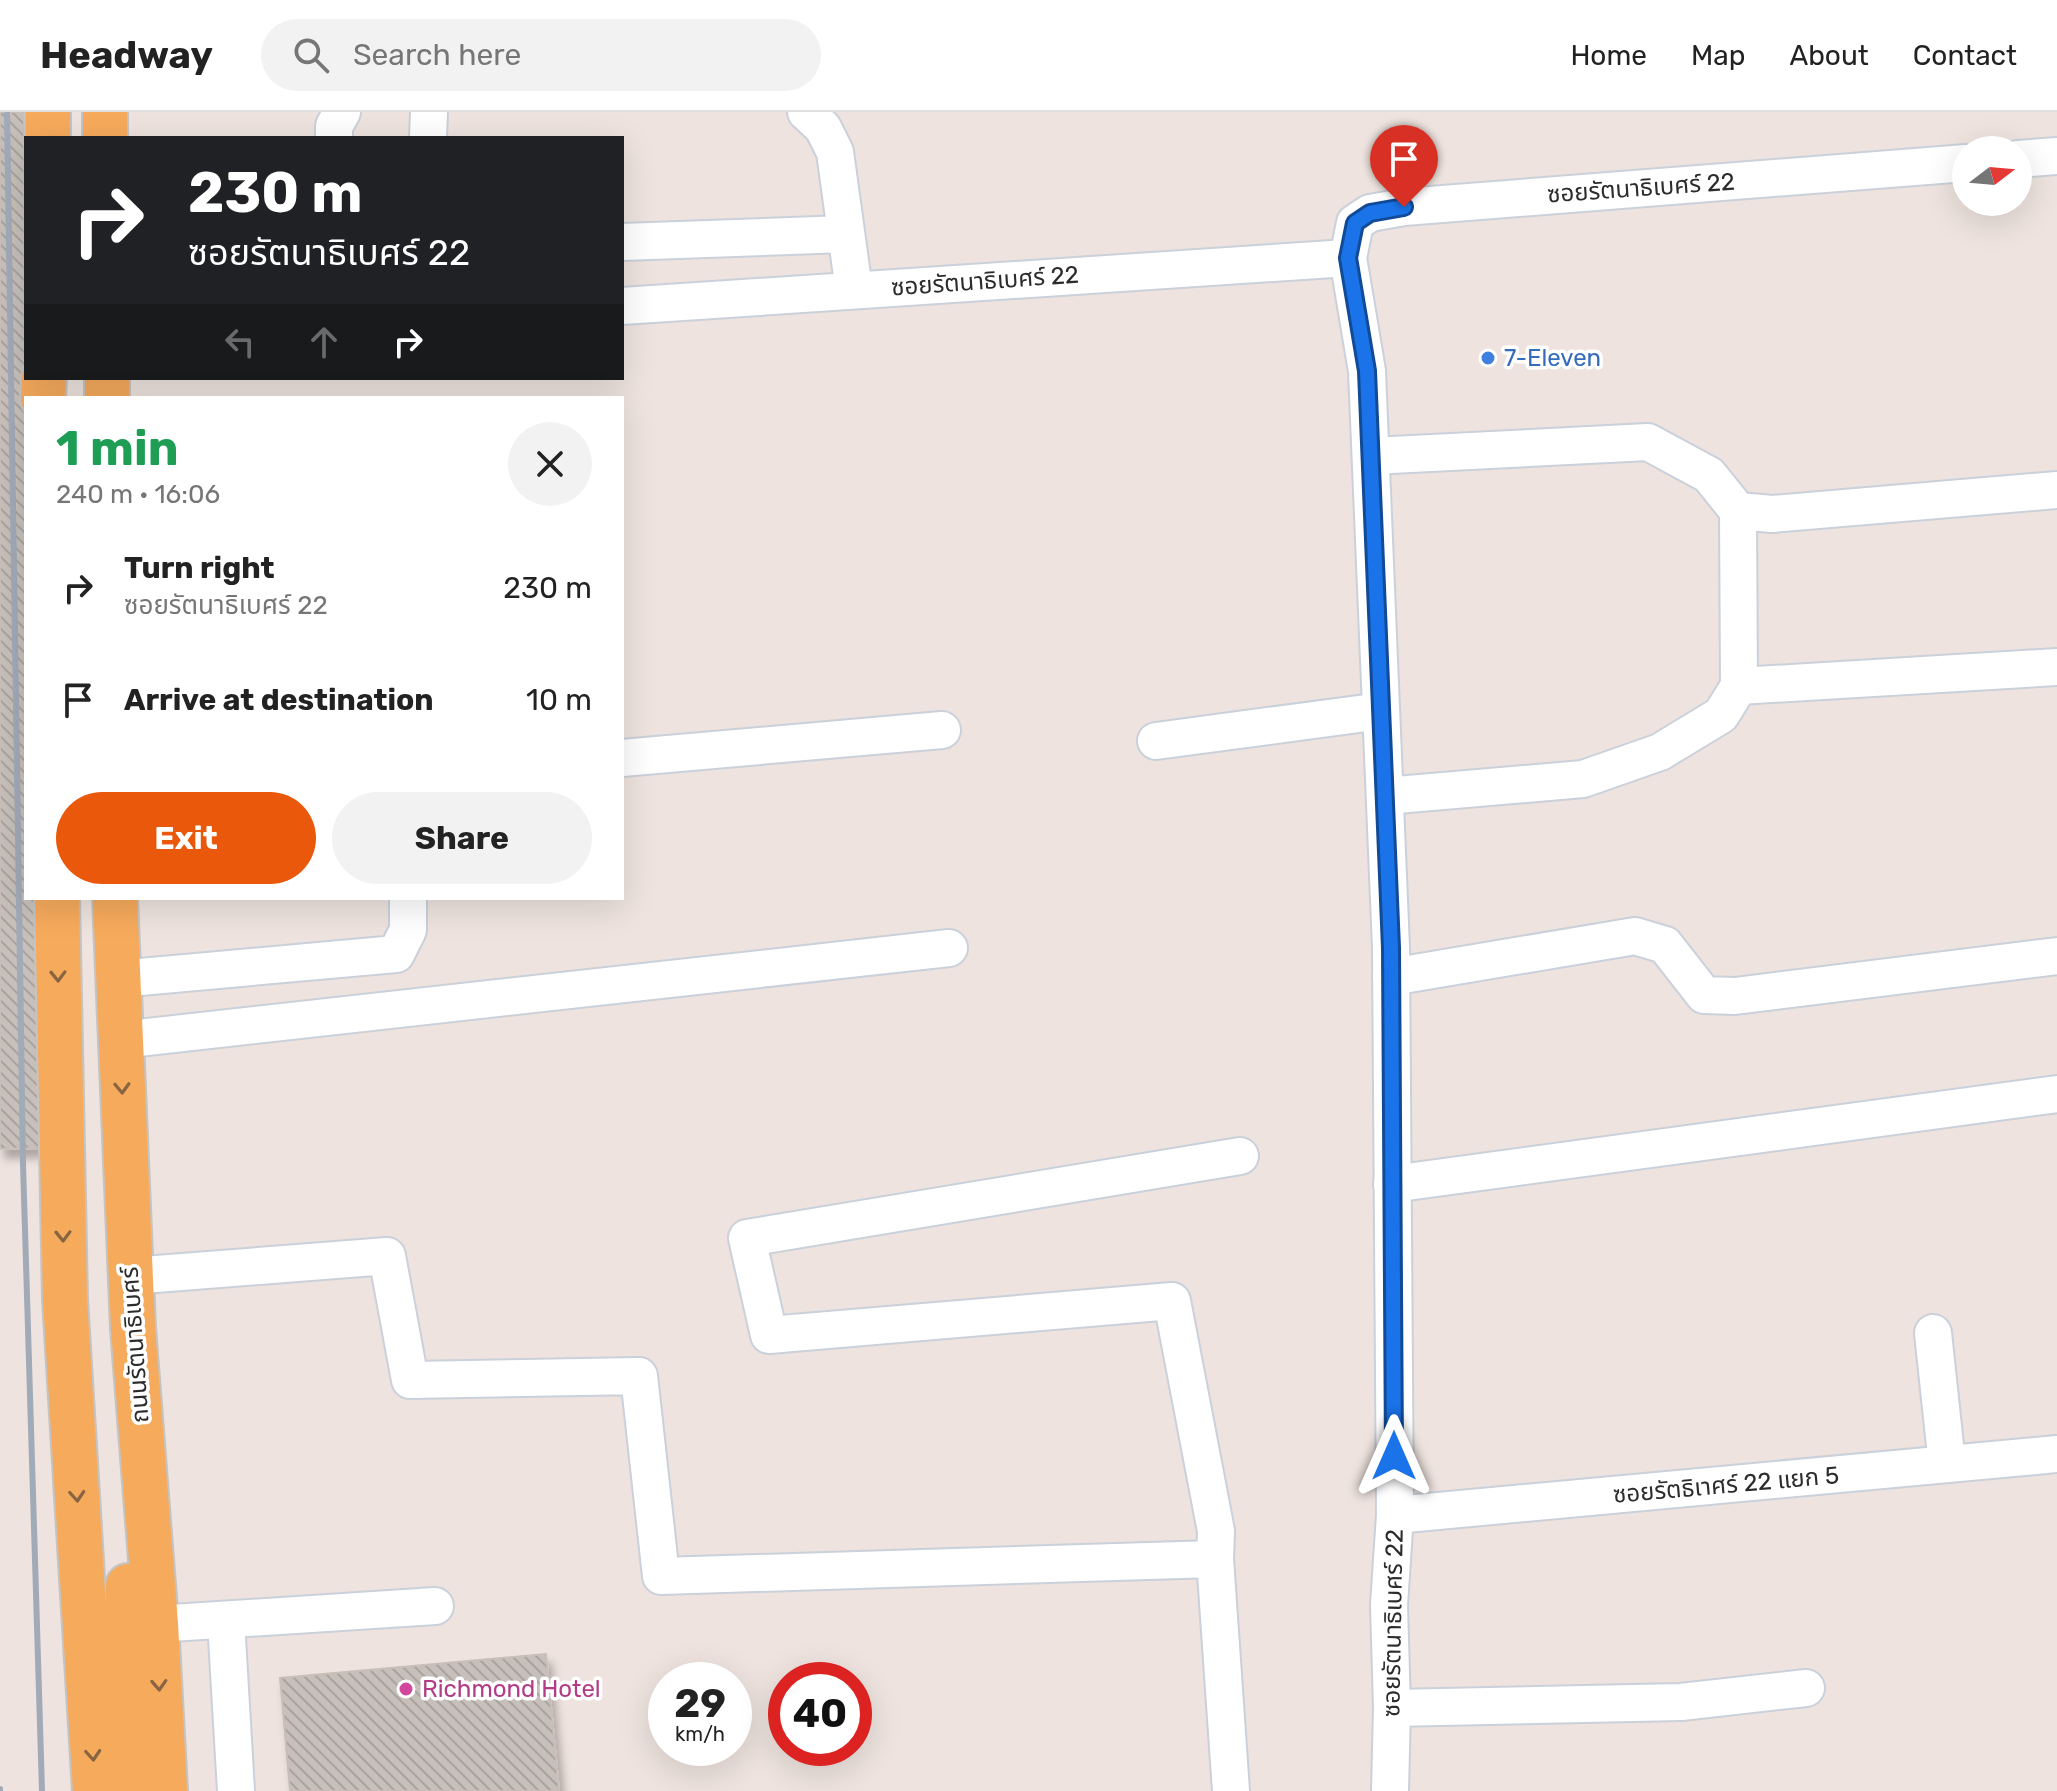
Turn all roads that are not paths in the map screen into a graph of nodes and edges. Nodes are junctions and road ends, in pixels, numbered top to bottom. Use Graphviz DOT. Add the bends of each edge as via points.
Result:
graph roads {
  1 [pos="48,112"];
  2 [pos="105,112"];
  3 [pos="342,112"];
  4 [pos="429,112"];
  5 [pos="806,112"];
  6 [pos="48,136"];
  7 [pos="105,136"];
  8 [pos="334,136"];
  9 [pos="428,136"];
  10 [pos="2057,156"];
  11 [pos="2032,158"];
  12 [pos="1952,164"];
  13 [pos="846,234"];
  14 [pos="624,242"];
  15 [pos="1348,258"];
  16 [pos="854,290"];
  17 [pos="624,306"];
  18 [pos="1371,456"];
  19 [pos="2057,490"];
  20 [pos="1738,511"];
  21 [pos="2057,667"];
  22 [pos="1739,686"];
  23 [pos="1381,711"];
  24 [pos="942,730"];
  25 [pos="1156,741"];
  26 [pos="624,758"];
  27 [pos="1385,796"];
  28 [pos="57,900"];
  29 [pos="115,900"];
  30 [pos="408,900"];
  31 [pos="949,948"];
  32 [pos="2057,956"];
  33 [pos="1391,977"];
  34 [pos="118,979"];
  35 [pos="120,1040"];
  36 [pos="2057,1094"];
  37 [pos="1240,1156"];
  38 [pos="1392,1184"];
  39 [pos="130,1276"];
  40 [pos="133,1328"];
  41 [pos="1933,1333"];
  42 [pos="2057,1454"];
  43 [pos="1947,1464"];
  44 [pos="1395,1515"];
  45 [pos="1215,1559"];
  46 [pos="435,1606"];
  47 [pos="226,1621"];
  48 [pos="156,1624"];
  49 [pos="1806,1688"];
  50 [pos="1392,1708"];
  51 [pos="95,1791"];
  52 [pos="131,1791"];
  53 [pos="165,1791"];
  54 [pos="236,1791"];
  55 [pos="1231,1791"];
  56 [pos="1390,1791"];
  1 -- 6 [label="main road"];
  2 -- 7 [label="main road"];
  3 -- 8 [label="street"];
  4 -- 9 [label="street"];
  5 -- 13 [label="street" via="823,128 835,152"];
  10 -- 11 [label="street"];
  12 -- 15 [label="street, ซอยรัตนาธิเบศร์ 22" via="1404,207 1370,213 1355,223"];
  13 -- 14 [label="street"];
  13 -- 16 [label="street"];
  15 -- 16 [label="street, ซอยรัตนาธิเบศร์ 22"];
  15 -- 18 [label="street, ซอยรัตนาธิเบศร์ 22" via="1367,371"];
  16 -- 17 [label="street, ซอยรัตนาธิเบศร์ 22"];
  18 -- 20 [label="street" via="1648,442 1709,475"];
  18 -- 23 [label="street, ซอยรัตนาธิเบศร์ 22"];
  19 -- 20 [label="street" via="1772,514"];
  20 -- 22 [label="street"];
  21 -- 22 [label="street"];
  22 -- 27 [label="street" via="1721,715 1660,752 1583,779"];
  23 -- 25 [label="street"];
  23 -- 27 [label="street, ซอยรัตนาธิเบศร์ 22"];
  24 -- 26 [label="street"];
  27 -- 33 [label="street, ซอยรัตนาธิเบศร์ 22"];
  28 -- 51 [label="main road, one-way" via="65,1299"];
  29 -- 34 [label="main road, ถนนรัตนาธิเบศร์"];
  30 -- 34 [label="street" via="408,930 396,954"];
  31 -- 35 [label="street"];
  32 -- 33 [label="street" via="1735,996 1704,995 1665,945 1635,936"];
  33 -- 38 [label="street, ซอยรัตนาธิเบศร์ 22"];
  34 -- 35 [label="main road, ถนนรัตนาธิเบศร์"];
  35 -- 39 [label="main road, ถนนรัตนาธิเบศร์, one-way"];
  36 -- 38 [label="street"];
  37 -- 45 [label="street" via="747,1238 769,1335 1172,1301 1216,1531"];
  38 -- 44 [label="street, ซอยรัตนาธิเบศร์ 22"];
  39 -- 40 [label="main road, ถนนรัตนาธิเบศร์"];
  39 -- 45 [label="street" via="387,1256 410,1380 639,1376 661,1576"];
  40 -- 48 [label="main road, ถนนรัตนาธิเบศร์"];
  40 -- 52 [label="main road" via="125,1710"];
  41 -- 43 [label="street"];
  42 -- 43 [label="street, ซอยรัตธิเาศร์ 22 แยก 5"];
  43 -- 44 [label="street, ซอยรัตธิเาศร์ 22 แยก 5"];
  44 -- 50 [label="street, ซอยรัตนาธิเบศร์ 22" via="1389,1605"];
  45 -- 55 [label="street"];
  46 -- 47 [label="street"];
  47 -- 48 [label="street"];
  47 -- 54 [label="street"];
  48 -- 53 [label="main road, ถนนรัตนาธิเบศร์, one-way"];
  49 -- 50 [label="street" via="1681,1702"];
  50 -- 56 [label="street, ซอยรัตนาธิเบศร์ 22"];
}
